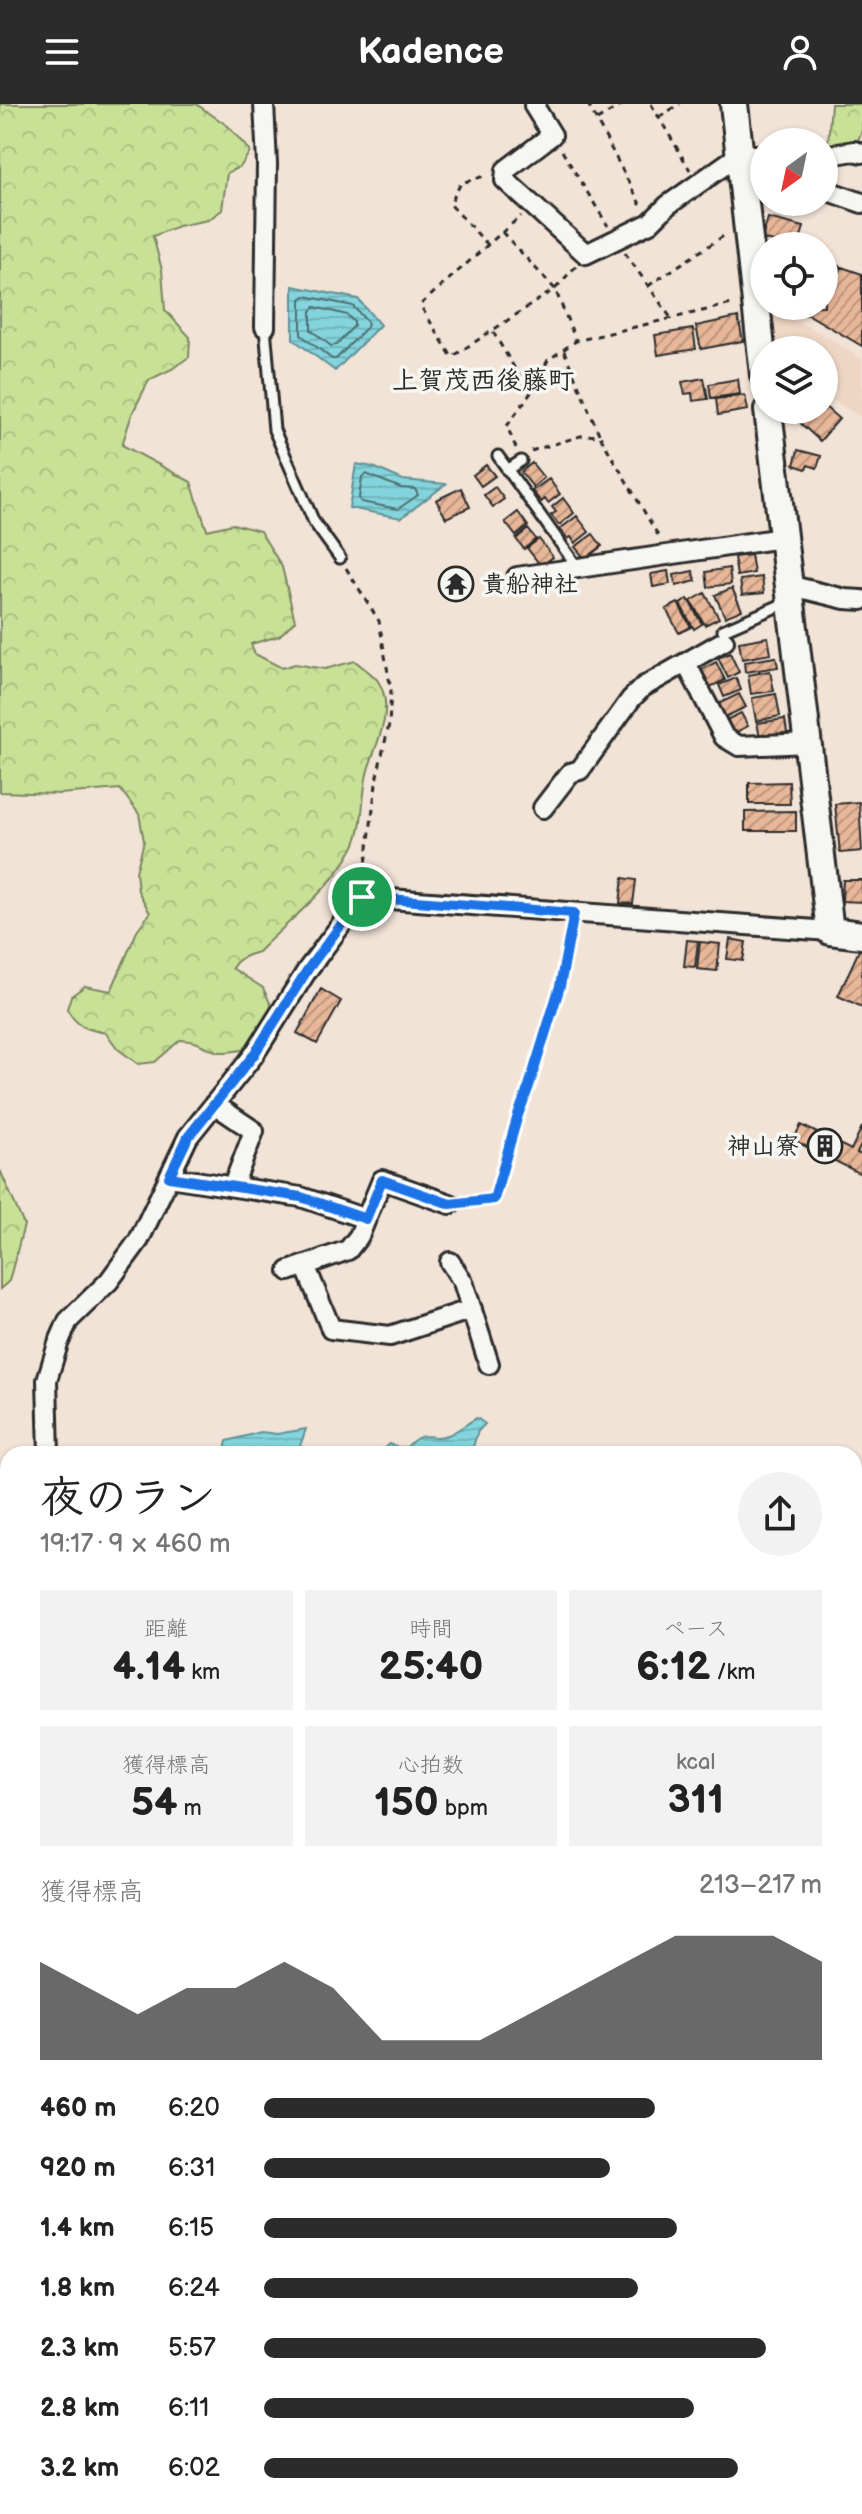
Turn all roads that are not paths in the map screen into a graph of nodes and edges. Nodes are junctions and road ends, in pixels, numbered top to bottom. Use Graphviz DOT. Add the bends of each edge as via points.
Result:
graph roads {
  1 [pos="264,104"];
  2 [pos="536,104"];
  3 [pos="734,104"];
  4 [pos="750,149"];
  5 [pos="862,153"];
  6 [pos="838,154"];
  7 [pos="750,156"];
  8 [pos="750,181"];
  9 [pos="838,195"];
  10 [pos="862,203"];
  11 [pos="265,327"];
  12 [pos="760,336"];
  13 [pos="770,424"];
  14 [pos="498,456"];
  15 [pos="521,461"];
  16 [pos="507,470"];
  17 [pos="782,538"];
  18 [pos="340,558"];
  19 [pos="578,568"];
  20 [pos="517,577"];
  21 [pos="789,593"];
  22 [pos="862,600"];
  23 [pos="724,636"];
  24 [pos="686,663"];
  25 [pos="808,743"];
  26 [pos="543,808"];
  27 [pos="830,931"];
  28 [pos="862,935"];
  29 [pos="214,1104"];
  30 [pos="169,1177"];
  31 [pos="233,1186"];
  32 [pos="450,1204"];
  33 [pos="366,1219"];
  34 [pos="450,1262"];
  35 [pos="472,1309"];
  36 [pos="489,1364"];
  37 [pos="49,1446"];
  1 -- 11 [label="street"];
  2 -- 7 [label="street" via="552,135 506,170 505,180 586,254 650,223 698,184"];
  3 -- 4 [label="street"];
  5 -- 6 [label="street"];
  8 -- 12 [label="street" via="747,221"];
  9 -- 10 [label="street"];
  11 -- 18 [label="lane" via="274,430 314,522"];
  13 -- 17 [label="street"];
  14 -- 16 [label="lane"];
  15 -- 16 [label="lane"];
  16 -- 19 [label="lane"];
  17 -- 19 [label="street"];
  17 -- 21 [label="street"];
  19 -- 20 [label="street"];
  21 -- 22 [label="street"];
  21 -- 23 [label="lane"];
  21 -- 25 [label="street"];
  23 -- 24 [label="street"];
  24 -- 25 [label="street" via="724,737 739,746"];
  24 -- 26 [label="street" via="631,699 601,745"];
  25 -- 27 [label="street"];
  27 -- 28 [label="street"];
  27 -- 29 [label="street" via="362,897"];
  29 -- 30 [label="street" via="188,1137"];
  29 -- 31 [label="street" via="254,1131"];
  30 -- 31 [label="street"];
  30 -- 37 [label="street" via="139,1240 109,1281 68,1321 47,1380"];
  31 -- 33 [label="street" via="301,1197"];
  32 -- 33 [label="street" via="382,1180"];
  33 -- 35 [label="street" via="348,1250 297,1268 331,1329 390,1336"];
  34 -- 35 [label="street"];
  35 -- 36 [label="street"];
}
